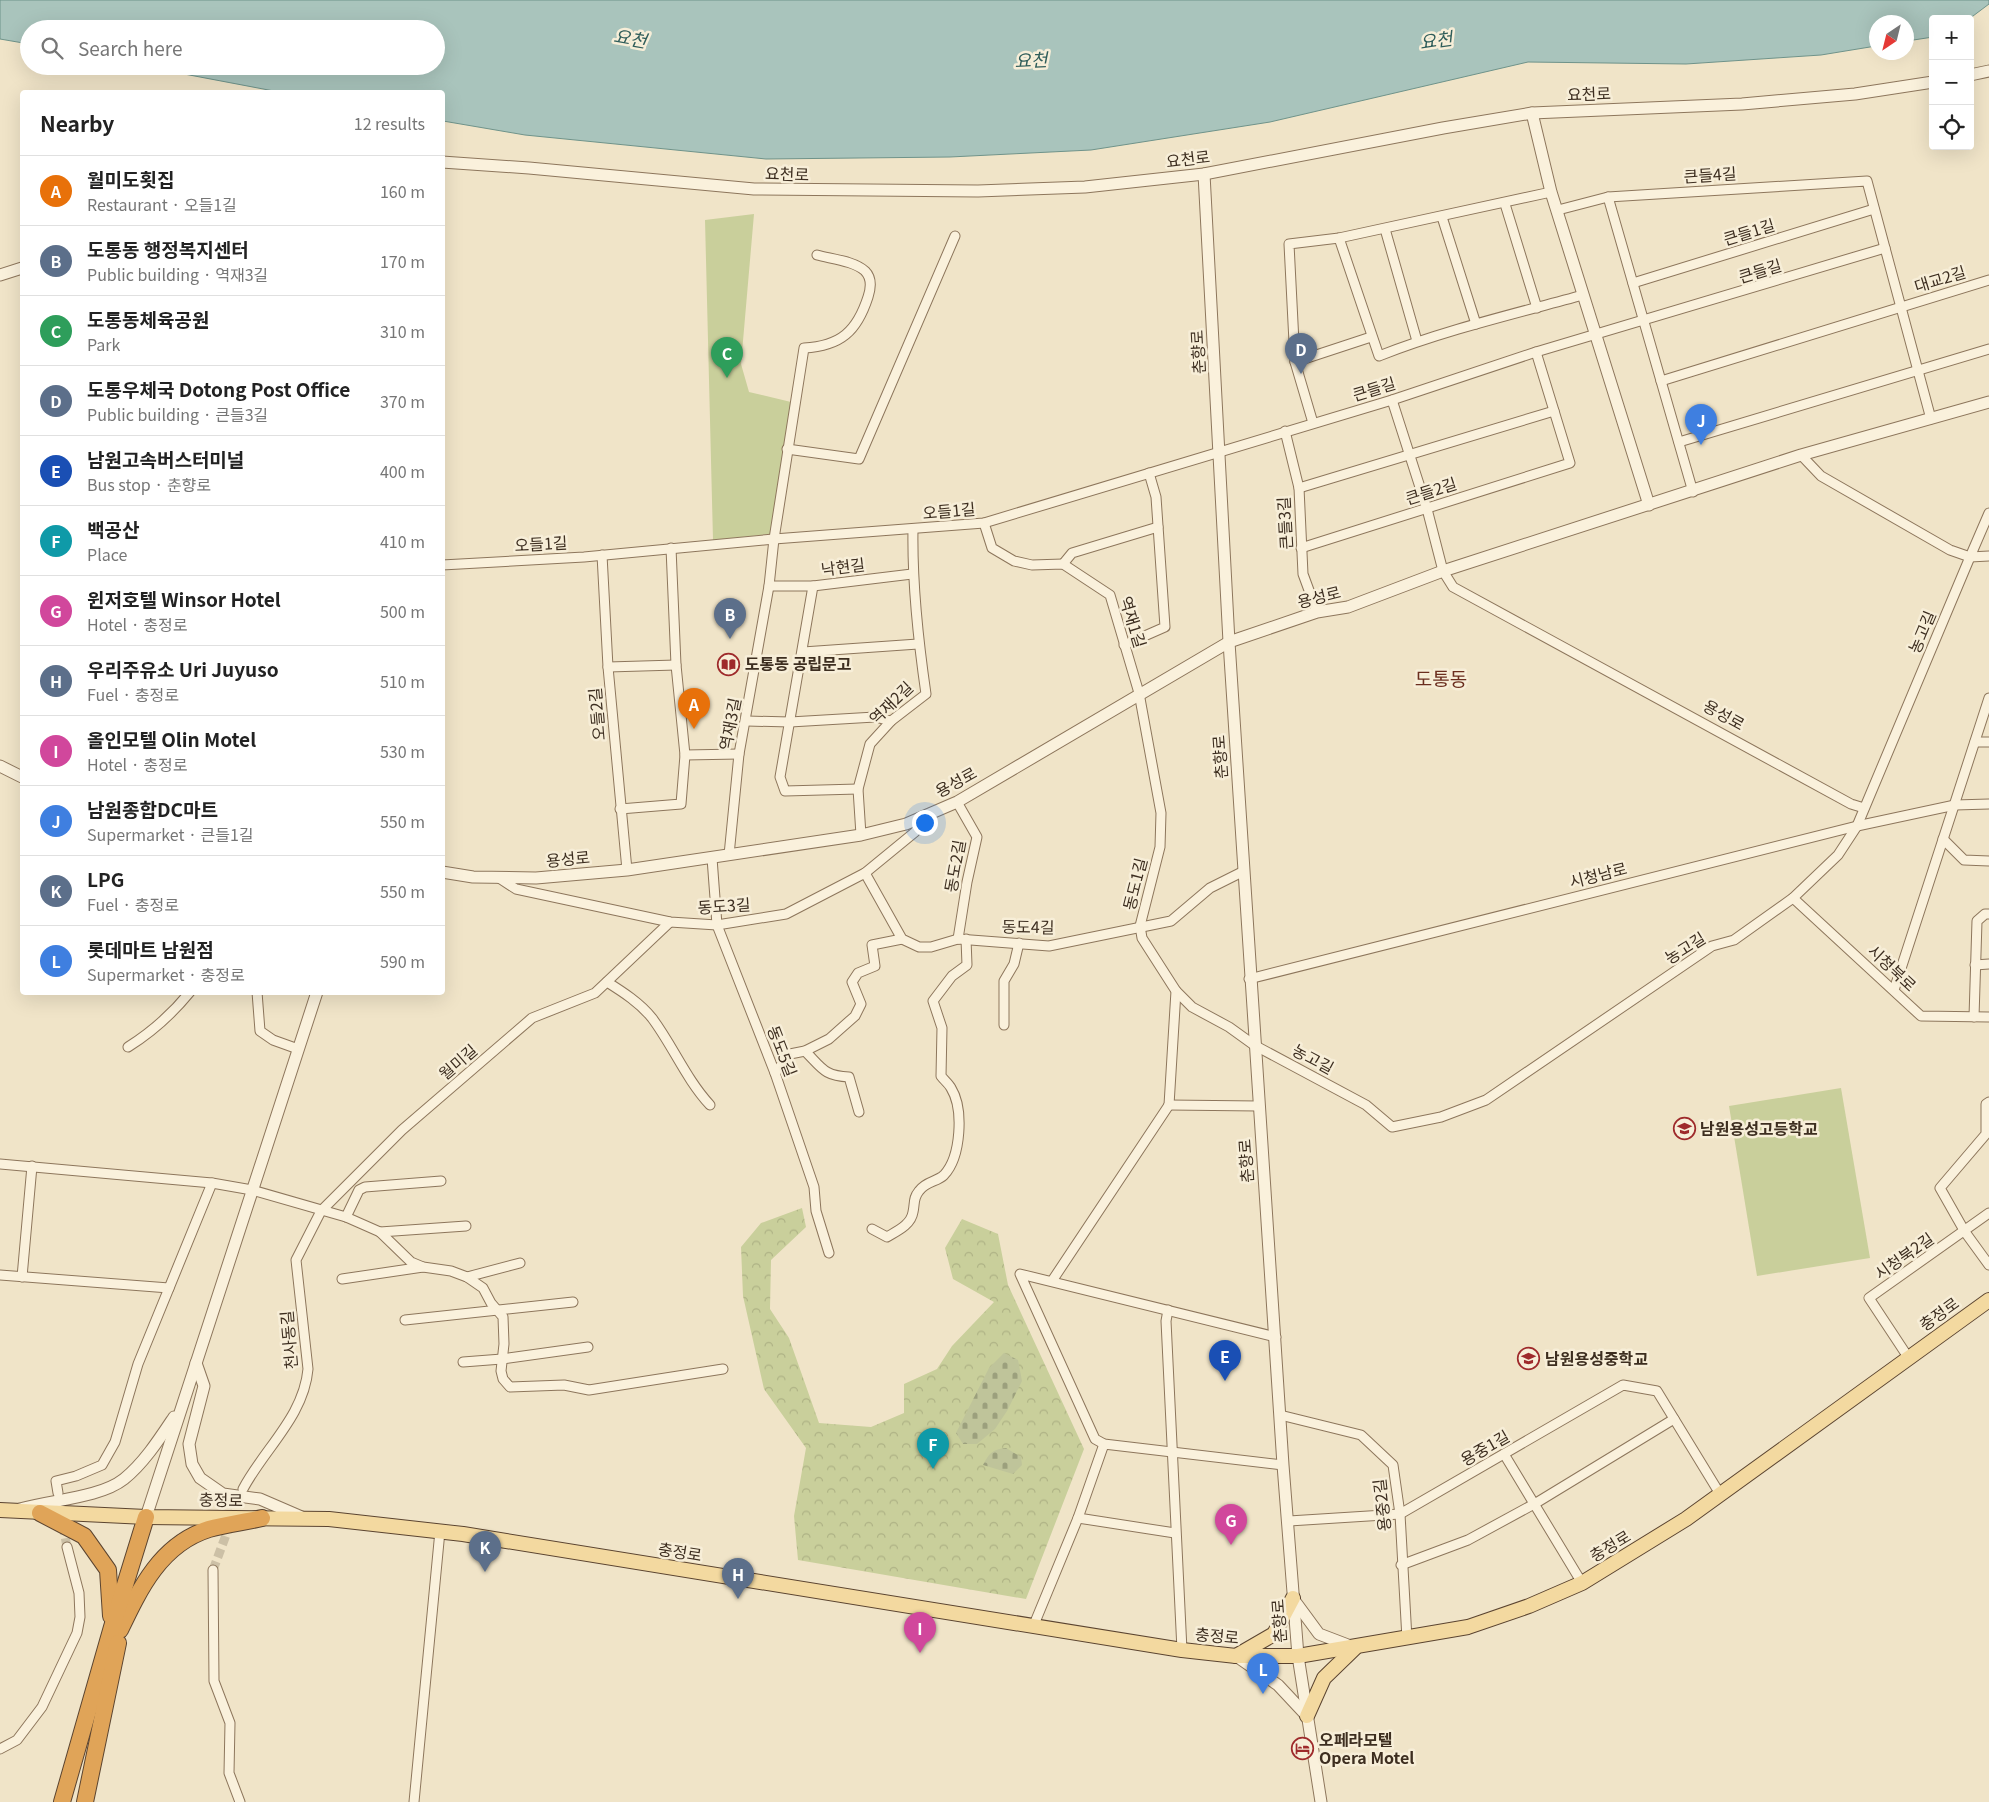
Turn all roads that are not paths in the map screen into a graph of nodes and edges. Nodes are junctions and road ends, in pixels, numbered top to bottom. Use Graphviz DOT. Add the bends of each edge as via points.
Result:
graph roads {
  1 [pos="1989,71"];
  2 [pos="1974,74"];
  3 [pos="1929,83"];
  4 [pos="1532,113"];
  5 [pos="445,162"];
  6 [pos="1204,174"];
  7 [pos="1551,192"];
  8 [pos="1608,197"];
  9 [pos="1505,204"];
  10 [pos="1874,209"];
  11 [pos="1558,210"];
  12 [pos="1442,217"];
  13 [pos="1386,229"];
  14 [pos="955,236"];
  15 [pos="1339,238"];
  16 [pos="1885,248"];
  17 [pos="817,255"];
  18 [pos="20,269"];
  19 [pos="0,276"];
  20 [pos="1989,280"];
  21 [pos="1633,284"];
  22 [pos="1583,296"];
  23 [pos="1901,307"];
  24 [pos="1536,308"];
  25 [pos="1644,321"];
  26 [pos="1476,324"];
  27 [pos="1596,335"];
  28 [pos="1372,337"];
  29 [pos="1417,341"];
  30 [pos="1989,349"];
  31 [pos="1536,352"];
  32 [pos="1295,362"];
  33 [pos="1918,371"];
  34 [pos="1661,381"];
  35 [pos="1392,400"];
  36 [pos="1989,402"];
  37 [pos="1554,411"];
  38 [pos="1931,419"];
  39 [pos="1313,423"];
  40 [pos="1285,432"];
  41 [pos="1679,442"];
  42 [pos="787,449"];
  43 [pos="1220,451"];
  44 [pos="1409,454"];
  45 [pos="1801,455"];
  46 [pos="1149,473"];
  47 [pos="1299,488"];
  48 [pos="1693,492"];
  49 [pos="1649,505"];
  50 [pos="1427,510"];
  51 [pos="1989,513"];
  52 [pos="984,523"];
  53 [pos="1158,527"];
  54 [pos="913,529"];
  55 [pos="774,539"];
  56 [pos="671,548"];
  57 [pos="1301,548"];
  58 [pos="602,555"];
  59 [pos="1970,556"];
  60 [pos="1989,556"];
  61 [pos="1064,564"];
  62 [pos="445,565"];
  63 [pos="1443,571"];
  64 [pos="912,574"];
  65 [pos="769,586"];
  66 [pos="813,586"];
  67 [pos="1317,612"];
  68 [pos="1229,642"];
  69 [pos="918,644"];
  70 [pos="1124,646"];
  71 [pos="803,652"];
  72 [pos="676,665"];
  73 [pos="608,667"];
  74 [pos="1140,693"];
  75 [pos="1989,698"];
  76 [pos="747,721"];
  77 [pos="891,721"];
  78 [pos="790,722"];
  79 [pos="1975,742"];
  80 [pos="1989,742"];
  81 [pos="739,754"];
  82 [pos="685,755"];
  83 [pos="0,766"];
  84 [pos="20,776"];
  85 [pos="858,789"];
  86 [pos="957,802"];
  87 [pos="1989,804"];
  88 [pos="1955,805"];
  89 [pos="1864,808"];
  90 [pos="620,809"];
  91 [pos="925,817"];
  92 [pos="1857,826"];
  93 [pos="861,835"];
  94 [pos="1943,839"];
  95 [pos="729,855"];
  96 [pos="712,858"];
  97 [pos="1989,861"];
  98 [pos="626,870"];
  99 [pos="1244,871"];
  100 [pos="445,872"];
  101 [pos="864,873"];
  102 [pos="499,878"];
  103 [pos="1793,898"];
  104 [pos="1989,914"];
  105 [pos="670,922"];
  106 [pos="717,925"];
  107 [pos="1140,926"];
  108 [pos="902,939"];
  109 [pos="962,939"];
  110 [pos="1019,943"];
  111 [pos="1989,964"];
  112 [pos="1975,965"];
  113 [pos="1249,979"];
  114 [pos="607,982"];
  115 [pos="1894,990"];
  116 [pos="1176,991"];
  117 [pos="187,995"];
  118 [pos="257,995"];
  119 [pos="316,995"];
  120 [pos="1974,1017"];
  121 [pos="1989,1017"];
  122 [pos="1004,1025"];
  123 [pos="1254,1045"];
  124 [pos="128,1047"];
  125 [pos="298,1049"];
  126 [pos="805,1051"];
  127 [pos="775,1073"];
  128 [pos="1989,1102"];
  129 [pos="710,1105"];
  130 [pos="1169,1105"];
  131 [pos="1258,1106"];
  132 [pos="859,1112"];
  133 [pos="0,1164"];
  134 [pos="32,1166"];
  135 [pos="441,1181"];
  136 [pos="212,1183"];
  137 [pos="252,1190"];
  138 [pos="321,1211"];
  139 [pos="1989,1213"];
  140 [pos="346,1217"];
  141 [pos="466,1226"];
  142 [pos="872,1229"];
  143 [pos="380,1232"];
  144 [pos="1965,1232"];
  145 [pos="829,1253"];
  146 [pos="296,1260"];
  147 [pos="520,1263"];
  148 [pos="1989,1265"];
  149 [pos="423,1267"];
  150 [pos="0,1275"];
  151 [pos="22,1277"];
  152 [pos="467,1277"];
  153 [pos="342,1279"];
  154 [pos="1052,1281"];
  155 [pos="169,1288"];
  156 [pos="1989,1300"];
  157 [pos="573,1302"];
  158 [pos="497,1310"];
  159 [pos="1168,1310"];
  160 [pos="405,1320"];
  161 [pos="1276,1337"];
  162 [pos="588,1347"];
  163 [pos="1908,1357"];
  164 [pos="502,1359"];
  165 [pos="462,1362"];
  166 [pos="196,1363"];
  167 [pos="723,1369"];
  168 [pos="182,1405"];
  169 [pos="1280,1414"];
  170 [pos="1674,1419"];
  171 [pos="1104,1444"];
  172 [pos="1174,1454"];
  173 [pos="1504,1454"];
  174 [pos="1283,1465"];
  175 [pos="243,1489"];
  176 [pos="58,1493"];
  177 [pos="1720,1494"];
  178 [pos="1536,1503"];
  179 [pos="7,1510"];
  180 [pos="40,1513"];
  181 [pos="1400,1514"];
  182 [pos="146,1517"];
  183 [pos="262,1518"];
  184 [pos="1078,1518"];
  185 [pos="306,1519"];
  186 [pos="1289,1521"];
  187 [pos="440,1531"];
  188 [pos="1175,1534"];
  189 [pos="66,1547"];
  190 [pos="1401,1565"];
  191 [pos="213,1570"];
  192 [pos="1582,1583"];
  193 [pos="1293,1598"];
  194 [pos="1033,1627"];
  195 [pos="116,1629"];
  196 [pos="1407,1639"];
  197 [pos="1354,1648"];
  198 [pos="1182,1650"];
  199 [pos="1236,1656"];
  200 [pos="1298,1656"];
  201 [pos="1307,1716"];
  202 [pos="0,1749"];
  203 [pos="62,1802"];
  204 [pos="85,1802"];
  205 [pos="240,1802"];
  206 [pos="414,1802"];
  207 [pos="1321,1802"];
  1 -- 2 [label="street"];
  3 -- 4 [label="street, 요천로" via="1855,94 1742,104"];
  4 -- 6 [label="street, 요천로"];
  4 -- 7 [label="street"];
  5 -- 6 [label="street, 요천로" via="754,189 825,191 1037,189"];
  6 -- 43 [label="street, 춘향로"];
  7 -- 9 [label="street"];
  7 -- 11 [label="street"];
  8 -- 10 [label="street, 큰들4길" via="1867,180"];
  8 -- 11 [label="street, 큰들4길"];
  8 -- 21 [label="street"];
  9 -- 12 [label="street"];
  9 -- 24 [label="street"];
  10 -- 16 [label="street"];
  10 -- 21 [label="street, 큰들1길"];
  11 -- 22 [label="street"];
  12 -- 13 [label="street"];
  12 -- 26 [label="street"];
  13 -- 15 [label="street"];
  13 -- 29 [label="street"];
  14 -- 42 [label="street" via="859,459"];
  15 -- 28 [label="street"];
  15 -- 32 [label="street" via="1289,244"];
  16 -- 23 [label="street"];
  16 -- 25 [label="street, 큰들길"];
  17 -- 42 [label="street, 역재3길" via="864,271 870,278 870,291 862,316 854,328 824,347 804,348"];
  18 -- 19 [label="street"];
  20 -- 23 [label="street, 대교2길"];
  21 -- 25 [label="street"];
  22 -- 24 [label="street"];
  22 -- 27 [label="street"];
  23 -- 33 [label="street"];
  23 -- 34 [label="street"];
  24 -- 26 [label="street"];
  25 -- 27 [label="street, 큰들길"];
  25 -- 34 [label="street"];
  26 -- 29 [label="street"];
  27 -- 31 [label="street, 큰들길"];
  27 -- 49 [label="street"];
  28 -- 29 [label="street" via="1379,356"];
  28 -- 32 [label="street"];
  30 -- 33 [label="street"];
  31 -- 35 [label="street, 큰들길"];
  31 -- 37 [label="street"];
  32 -- 39 [label="street"];
  33 -- 38 [label="street"];
  33 -- 41 [label="street"];
  34 -- 41 [label="street"];
  35 -- 39 [label="street, 큰들길"];
  35 -- 44 [label="street"];
  36 -- 38 [label="street, 용성로"];
  37 -- 44 [label="street"];
  37 -- 50 [label="street, 큰들2길" via="1570,463"];
  38 -- 45 [label="street, 용성로"];
  39 -- 40 [label="street, 큰들길"];
  40 -- 43 [label="street, 큰들길"];
  40 -- 47 [label="street, 큰들3길"];
  41 -- 48 [label="street"];
  42 -- 55 [label="street, 역재3길"];
  43 -- 46 [label="street, 오들1길"];
  43 -- 68 [label="street, 춘향로"];
  44 -- 47 [label="street"];
  44 -- 50 [label="street"];
  45 -- 48 [label="street, 용성로"];
  45 -- 59 [label="street" via="1821,476 1950,550"];
  46 -- 52 [label="street, 오들1길"];
  46 -- 53 [label="street" via="1156,497"];
  47 -- 57 [label="street, 큰들3길"];
  48 -- 49 [label="street, 용성로"];
  49 -- 63 [label="street, 용성로"];
  50 -- 57 [label="street, 큰들2길"];
  50 -- 63 [label="street"];
  51 -- 59 [label="street, 농고길"];
  52 -- 54 [label="street, 오들1길"];
  52 -- 61 [label="street" via="992,548 1014,561 1032,565"];
  53 -- 61 [label="street" via="1072,553"];
  53 -- 70 [label="street" via="1165,627"];
  54 -- 55 [label="street, 오들1길"];
  54 -- 64 [label="street, 역재2길"];
  55 -- 56 [label="street, 오들1길"];
  55 -- 65 [label="street, 역재3길"];
  56 -- 58 [label="street, 오들1길"];
  56 -- 72 [label="street"];
  57 -- 67 [label="street, 큰들3길" via="1303,574"];
  58 -- 62 [label="street, 오들1길"];
  58 -- 73 [label="street, 오들2길"];
  59 -- 60 [label="street"];
  59 -- 89 [label="street, 농고길"];
  61 -- 70 [label="street, 역재1길" via="1110,596"];
  63 -- 67 [label="street, 용성로" via="1348,607"];
  63 -- 89 [label="street, 용성로" via="1452,587 1851,804"];
  64 -- 66 [label="street, 낙현길"];
  64 -- 69 [label="street, 역재2길"];
  65 -- 66 [label="street"];
  65 -- 76 [label="street, 역재3길"];
  66 -- 71 [label="street, 낙현길"];
  67 -- 68 [label="street, 용성로"];
  68 -- 74 [label="street, 용성로"];
  68 -- 99 [label="street, 춘향로"];
  69 -- 71 [label="street"];
  69 -- 77 [label="street, 역재2길" via="926,694"];
  70 -- 74 [label="street, 역재1길"];
  71 -- 78 [label="street, 낙현길"];
  72 -- 73 [label="street"];
  72 -- 82 [label="street"];
  73 -- 90 [label="street, 오들2길"];
  74 -- 86 [label="street, 용성로"];
  74 -- 107 [label="street, 동도1길" via="1161,813 1160,847"];
  75 -- 79 [label="street"];
  76 -- 78 [label="street"];
  76 -- 81 [label="street, 역재3길"];
  77 -- 78 [label="street" via="875,717"];
  77 -- 85 [label="street, 역재2길" via="870,744"];
  78 -- 85 [label="street, 낙현길" via="780,777 785,791"];
  79 -- 80 [label="street"];
  79 -- 88 [label="street"];
  81 -- 82 [label="street"];
  81 -- 95 [label="street, 역재3길"];
  82 -- 90 [label="street" via="681,804"];
  83 -- 84 [label="street"];
  85 -- 93 [label="street, 역재2길"];
  86 -- 91 [label="street, 용성로"];
  86 -- 109 [label="street, 동도2길" via="977,837 967,882"];
  87 -- 88 [label="street, 시청남로"];
  88 -- 92 [label="street, 시청남로"];
  88 -- 94 [label="street"];
  89 -- 92 [label="street, 농고길"];
  90 -- 98 [label="street, 오들2길"];
  91 -- 93 [label="street, 용성로"];
  91 -- 101 [label="street, 동도3길" via="915,832"];
  92 -- 103 [label="street, 농고길" via="1838,855"];
  92 -- 113 [label="street, 시청남로"];
  93 -- 95 [label="street, 용성로"];
  94 -- 97 [label="street" via="1964,860"];
  94 -- 115 [label="street"];
  95 -- 96 [label="street, 용성로"];
  96 -- 98 [label="street, 용성로"];
  96 -- 106 [label="street, 동도5길"];
  98 -- 102 [label="street, 용성로"];
  99 -- 107 [label="street, 동도4길" via="1210,888 1171,922"];
  99 -- 113 [label="street, 춘향로"];
  100 -- 102 [label="street, 용성로"];
  101 -- 106 [label="street, 동도3길" via="786,914"];
  101 -- 108 [label="street"];
  102 -- 105 [label="street, 동도3길" via="516,889"];
  103 -- 115 [label="street, 시청북로"];
  103 -- 123 [label="street, 농고길" via="1734,940 1712,946 1486,1100 1441,1117 1392,1127 1366,1105"];
  104 -- 112 [label="street" via="1977,921"];
  105 -- 106 [label="street, 동도3길"];
  105 -- 114 [label="street, 월미길"];
  106 -- 127 [label="street, 동도5길"];
  107 -- 110 [label="street, 동도4길" via="1049,946"];
  107 -- 116 [label="street, 동도1길" via="1142,938"];
  108 -- 109 [label="street, 동도4길" via="931,947"];
  108 -- 126 [label="street" via="872,945 875,966 858,973 852,982 861,1004 855,1016 828,1039"];
  109 -- 110 [label="street, 동도4길"];
  109 -- 142 [label="street, 동도2길" via="966,965 952,976 934,1001 942,1028 941,1076 952,1089 957,1107 959,1142 953,1164 942,1177 920,1189 913,1199 913,1212 908,1223 886,1237"];
  110 -- 122 [label="street" via="1014,964 1004,981"];
  111 -- 112 [label="street"];
  112 -- 120 [label="street"];
  113 -- 123 [label="street, 춘향로"];
  114 -- 129 [label="street" via="635,1001 652,1018"];
  114 -- 138 [label="street, 월미길" via="595,993 532,1018 402,1130"];
  115 -- 120 [label="street, 시청북로" via="1921,1016"];
  116 -- 123 [label="street, 동도1길" via="1192,1007 1229,1026"];
  116 -- 130 [label="street"];
  117 -- 124 [label="street" via="149,1034"];
  118 -- 125 [label="street" via="260,1031 273,1040"];
  119 -- 125 [label="street"];
  120 -- 121 [label="street, 시청북로"];
  123 -- 131 [label="street, 춘향로"];
  125 -- 137 [label="street"];
  126 -- 127 [label="street" via="790,1054"];
  126 -- 132 [label="street" via="832,1076 849,1077"];
  127 -- 145 [label="street, 동도5길" via="814,1187 816,1211"];
  128 -- 144 [label="street" via="1986,1104 1986,1134 1940,1188"];
  130 -- 131 [label="street"];
  130 -- 154 [label="street"];
  131 -- 161 [label="street, 춘향로"];
  133 -- 134 [label="street"];
  134 -- 136 [label="street"];
  134 -- 151 [label="street"];
  135 -- 140 [label="street" via="359,1190"];
  136 -- 137 [label="street"];
  136 -- 155 [label="street"];
  137 -- 138 [label="street"];
  137 -- 166 [label="street"];
  138 -- 140 [label="street"];
  138 -- 146 [label="street, 월미길"];
  139 -- 144 [label="street, 시청북2길"];
  140 -- 143 [label="street"];
  141 -- 143 [label="street"];
  143 -- 149 [label="street" via="406,1257"];
  144 -- 148 [label="street"];
  144 -- 163 [label="street, 시청북2길" via="1869,1298"];
  146 -- 175 [label="street, 천사동길" via="308,1369 306,1386 299,1406"];
  147 -- 152 [label="street"];
  149 -- 152 [label="street" via="450,1270"];
  149 -- 153 [label="street"];
  150 -- 151 [label="street"];
  151 -- 155 [label="street"];
  152 -- 158 [label="street" via="483,1288"];
  154 -- 159 [label="street"];
  154 -- 171 [label="street" via="1020,1274 1095,1439"];
  155 -- 176 [label="street" via="138,1364 115,1442 102,1465 56,1480"];
  156 -- 163 [label="main road, 충정로"];
  157 -- 158 [label="street"];
  158 -- 160 [label="street"];
  158 -- 164 [label="street" via="503,1317"];
  159 -- 161 [label="street"];
  159 -- 172 [label="street, 충정로"];
  161 -- 169 [label="street, 춘향로"];
  162 -- 164 [label="street"];
  163 -- 177 [label="main road, 충정로"];
  164 -- 165 [label="street"];
  164 -- 167 [label="street" via="503,1379 510,1387 517,1388 564,1385 589,1390"];
  166 -- 168 [label="street"];
  166 -- 185 [label="street" via="204,1386 189,1444 192,1464 200,1478 223,1494 260,1499"];
  168 -- 179 [label="street" via="140,1463 123,1480 92,1493"];
  168 -- 182 [label="street"];
  169 -- 174 [label="street, 춘향로"];
  169 -- 181 [label="street, 용중2길" via="1361,1435 1393,1465"];
  170 -- 173 [label="street, 용중1길" via="1657,1390 1623,1385"];
  170 -- 177 [label="street, 용중1길"];
  170 -- 178 [label="street"];
  171 -- 172 [label="street"];
  171 -- 184 [label="street"];
  172 -- 174 [label="street"];
  172 -- 188 [label="street, 충정로"];
  173 -- 178 [label="street"];
  173 -- 181 [label="street, 용중1길"];
  174 -- 186 [label="street, 춘향로"];
  177 -- 192 [label="main road, 충정로" via="1655,1540"];
  178 -- 190 [label="street" via="1468,1540"];
  178 -- 192 [label="street"];
  179 -- 180 [label="main road, 충정로"];
  180 -- 182 [label="main road, 충정로"];
  180 -- 195 [label="highway" via="84,1536 108,1570"];
  181 -- 186 [label="street, 용중1길"];
  181 -- 190 [label="street, 용중2길"];
  182 -- 183 [label="main road, 충정로"];
  182 -- 195 [label="highway"];
  183 -- 185 [label="main road, 충정로"];
  183 -- 195 [label="highway" via="208,1530 166,1553"];
  184 -- 188 [label="street"];
  184 -- 194 [label="street"];
  185 -- 187 [label="main road, 충정로"];
  186 -- 193 [label="street, 춘향로"];
  187 -- 194 [label="main road, 충정로"];
  187 -- 206 [label="street"];
  188 -- 198 [label="street, 충정로"];
  189 -- 202 [label="street" via="80,1593 77,1633 42,1707 17,1740"];
  190 -- 196 [label="street, 용중2길"];
  191 -- 205 [label="street" via="214,1681 230,1723 229,1773"];
  192 -- 196 [label="main road, 충정로" via="1468,1627"];
  193 -- 197 [label="street" via="1319,1634"];
  193 -- 199 [label="main road" via="1274,1634"];
  193 -- 200 [label="street, 춘향로"];
  194 -- 198 [label="main road, 충정로"];
  195 -- 203 [label="highway"];
  195 -- 204 [label="highway"];
  196 -- 197 [label="main road, 충정로"];
  197 -- 200 [label="main road, 충정로"];
  197 -- 201 [label="main road" via="1324,1678"];
  198 -- 199 [label="main road, 충정로"];
  199 -- 200 [label="main road, 충정로"];
  199 -- 201 [label="street" via="1278,1685"];
  200 -- 201 [label="street, 춘향로"];
  201 -- 207 [label="street, 춘향로"];
}
